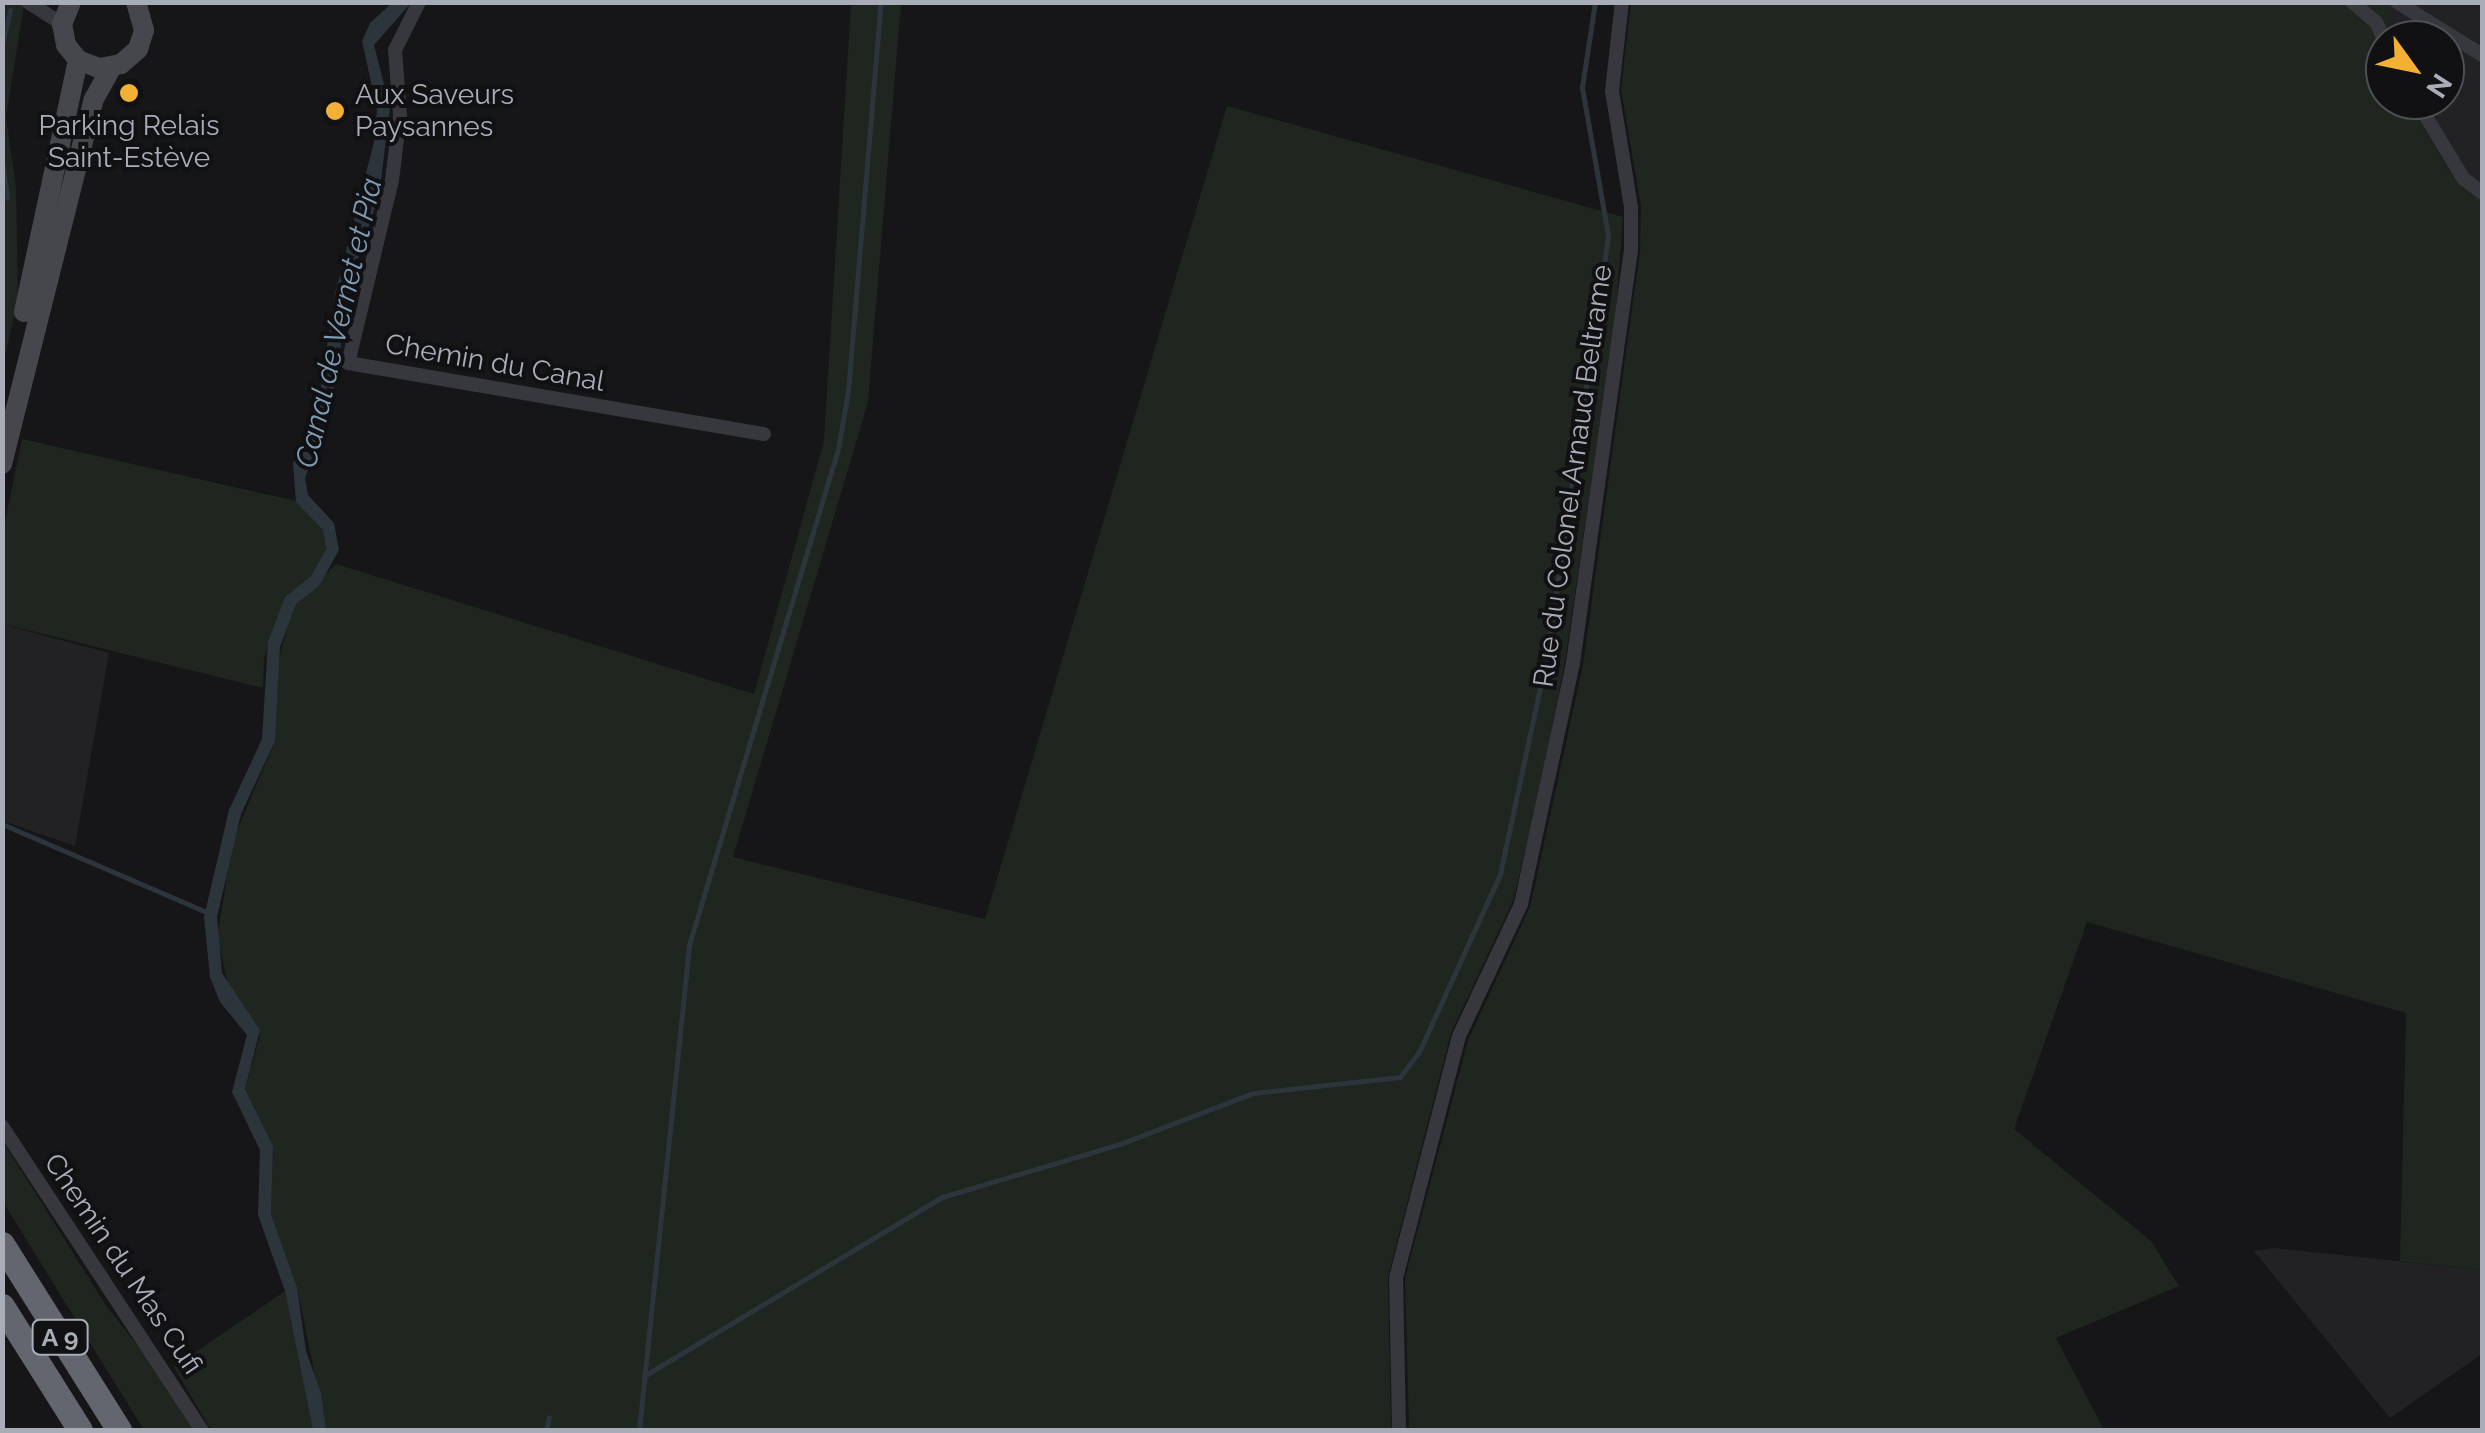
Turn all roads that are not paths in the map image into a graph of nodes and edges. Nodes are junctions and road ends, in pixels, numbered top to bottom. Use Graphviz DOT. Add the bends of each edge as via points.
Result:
graph roads {
  1 [pos="28,2"];
  2 [pos="71,2"];
  3 [pos="419,2"];
  4 [pos="1622,2"];
  5 [pos="2352,2"];
  6 [pos="2397,2"];
  7 [pos="145,8"];
  8 [pos="2374,20"];
  9 [pos="62,24"];
  10 [pos="2482,55"];
  11 [pos="78,60"];
  12 [pos="111,68"];
  13 [pos="2428,120"];
  14 [pos="2482,194"];
  15 [pos="2,412"];
  16 [pos="764,434"];
  17 [pos="2,464"];
  18 [pos="2,1126"];
  19 [pos="2,1244"];
  20 [pos="2,1306"];
  21 [pos="80,1430"];
  22 [pos="118,1430"];
  23 [pos="202,1430"];
  24 [pos="1399,1430"];
  1 -- 9 [label="street"];
  2 -- 9 [label="main road"];
  3 -- 16 [label="street, Chemin du Canal" via="395,50 398,142 348,363"];
  4 -- 24 [label="street, Rue du Colonel Arnaud Beltrame" via="1612,91 1631,207 1625,312 1566,702 1521,904 1459,1036 1396,1278"];
  5 -- 8 [label="street"];
  6 -- 10 [label="street"];
  7 -- 12 [label="main road" via="138,50"];
  9 -- 11 [label="main road"];
  11 -- 12 [label="main road"];
  11 -- 15 [label="main road"];
  12 -- 17 [label="main road" via="94,99"];
  13 -- 14 [label="street" via="2463,178"];
  18 -- 23 [label="street, Chemin du Mas Cufi"];
  19 -- 22 [label="highway, A 9"];
  20 -- 21 [label="highway, A 9"];
}
